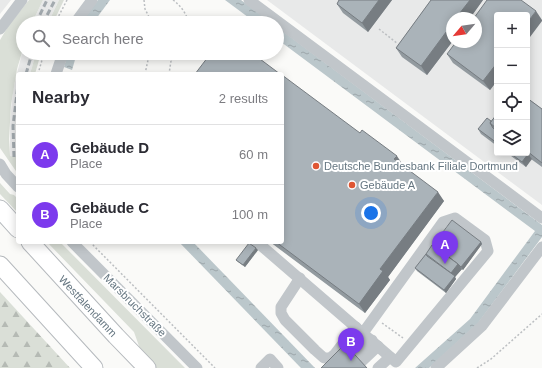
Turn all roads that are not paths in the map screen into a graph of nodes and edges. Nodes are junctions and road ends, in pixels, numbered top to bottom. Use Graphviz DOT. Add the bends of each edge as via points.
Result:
graph roads {
  1 [pos="22,0"];
  2 [pos="92,0"];
  3 [pos="249,0"];
  4 [pos="80,16"];
  5 [pos="271,16"];
  6 [pos="284,26"];
  7 [pos="0,29"];
  8 [pos="61,60"];
  9 [pos="57,72"];
  10 [pos="0,164"];
  11 [pos="16,185"];
  12 [pos="0,209"];
  13 [pos="542,218"];
  14 [pos="16,227"];
  15 [pos="32,244"];
  16 [pos="74,244"];
  17 [pos="259,244"];
  18 [pos="542,247"];
  19 [pos="0,265"];
  20 [pos="300,278"];
  21 [pos="359,330"];
  22 [pos="385,354"];
  23 [pos="360,363"];
  24 [pos="94,368"];
  25 [pos="147,368"];
  26 [pos="197,368"];
  27 [pos="262,368"];
  28 [pos="278,368"];
  29 [pos="378,368"];
  30 [pos="436,368"];
  1 -- 7 [label="street"];
  2 -- 4 [label="street"];
  3 -- 5 [label="street"];
  6 -- 13 [label="street"];
  8 -- 9 [label="street"];
  10 -- 11 [label="street"];
  12 -- 14 [label="highway"];
  15 -- 25 [label="highway, Westfalendamm"];
  16 -- 26 [label="street, Marsbruchstraße"];
  17 -- 20 [label="street"];
  18 -- 30 [label="street" via="482,326"];
  19 -- 24 [label="highway"];
  20 -- 21 [label="street"];
  20 -- 21 [label="street" via="281,307 281,313 324,358 336,354"];
  21 -- 22 [label="street"];
  21 -- 22 [label="street" via="374,317 443,222 455,218 486,240 488,251 412,344"];
  22 -- 23 [label="street"];
  22 -- 23 [label="street"];
  22 -- 29 [label="street"];
  27 -- 28 [label="street" via="270,360"];
}
